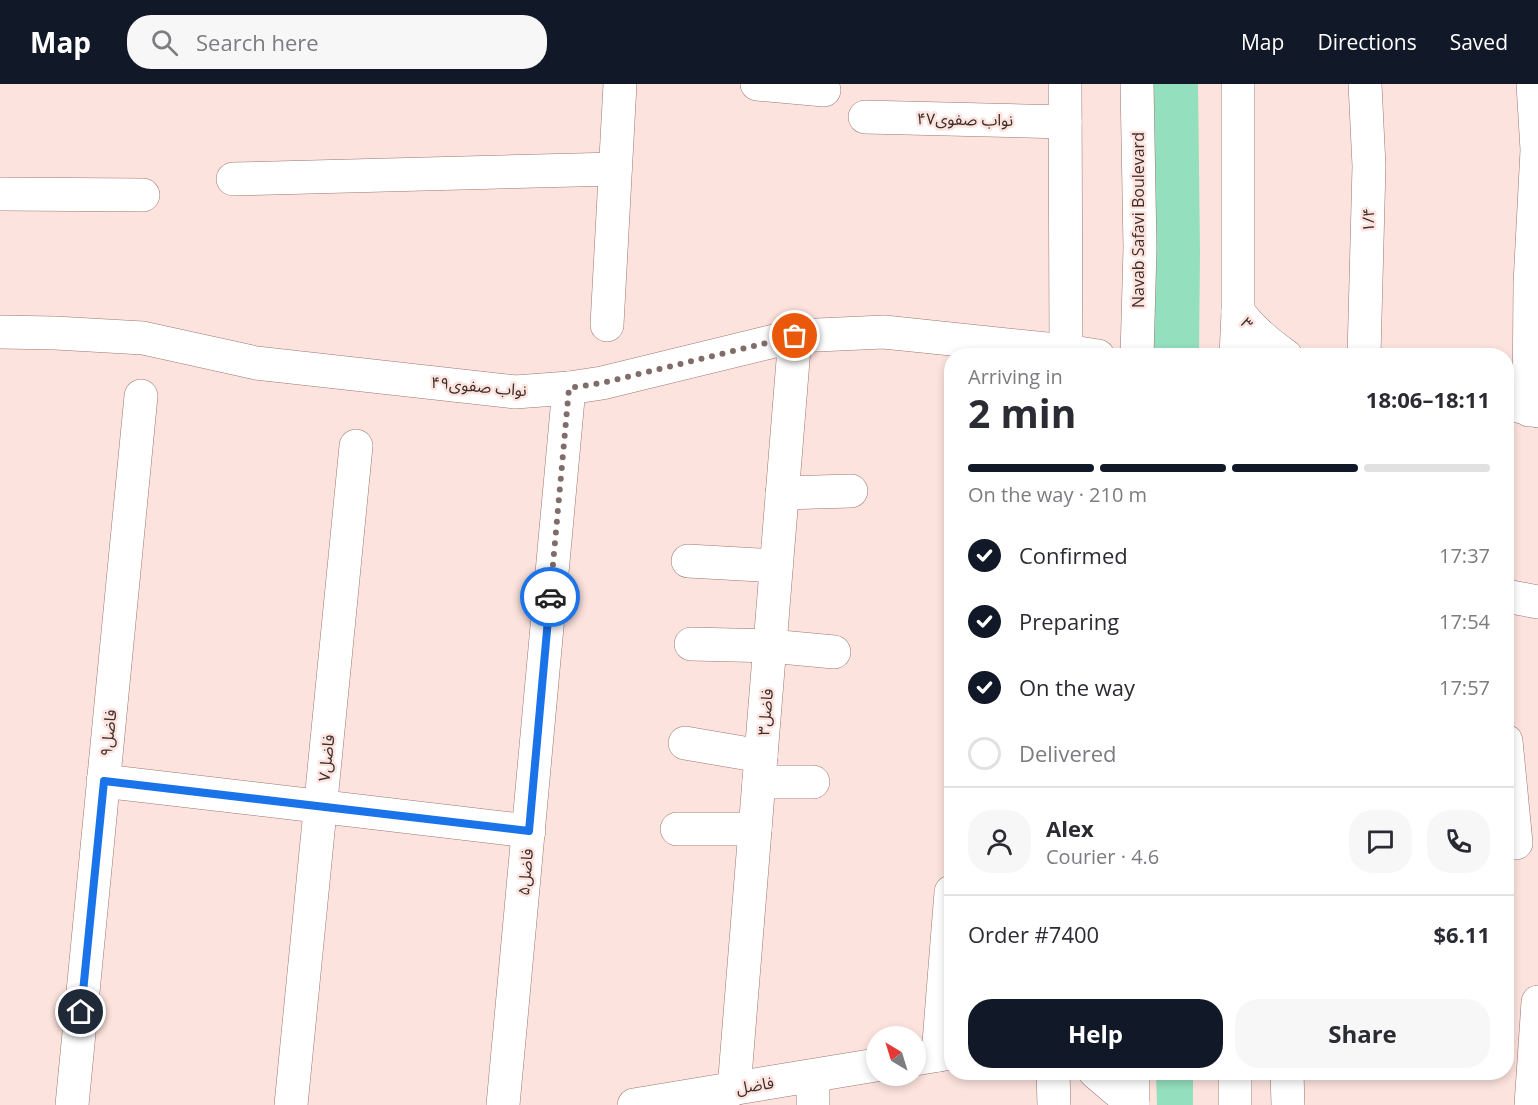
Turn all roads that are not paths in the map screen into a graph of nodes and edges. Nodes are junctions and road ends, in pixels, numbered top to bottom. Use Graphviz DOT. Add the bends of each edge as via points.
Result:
graph roads {
  1 [pos="620,84"];
  2 [pos="756,84"];
  3 [pos="1065,84"];
  4 [pos="1137,84"];
  5 [pos="1238,84"];
  6 [pos="1365,84"];
  7 [pos="1533,84"];
  8 [pos="824,90"];
  9 [pos="865,117"];
  10 [pos="1065,122"];
  11 [pos="615,169"];
  12 [pos="232,179"];
  13 [pos="0,194"];
  14 [pos="143,195"];
  15 [pos="1238,312"];
  16 [pos="607,325"];
  17 [pos="0,332"];
  18 [pos="795,336"];
  19 [pos="988,348"];
  20 [pos="1084,348"];
  21 [pos="1137,348"];
  22 [pos="1236,348"];
  23 [pos="1275,348"];
  24 [pos="1364,348"];
  25 [pos="569,388"];
  26 [pos="141,396"];
  27 [pos="1524,408"];
  28 [pos="356,446"];
  29 [pos="851,491"];
  30 [pos="782,492"];
  31 [pos="688,561"];
  32 [pos="776,566"];
  33 [pos="1514,598"];
  34 [pos="1538,602"];
  35 [pos="691,644"];
  36 [pos="770,646"];
  37 [pos="834,651"];
  38 [pos="685,743"];
  39 [pos="760,769"];
  40 [pos="104,781"];
  41 [pos="813,782"];
  42 [pos="1514,799"];
  43 [pos="321,807"];
  44 [pos="677,829"];
  45 [pos="755,829"];
  46 [pos="529,831"];
  47 [pos="1520,842"];
  48 [pos="944,964"];
  49 [pos="1537,1015"];
  50 [pos="935,1056"];
  51 [pos="866,1069"];
  52 [pos="1053,1080"];
  53 [pos="1104,1080"];
  54 [pos="1133,1080"];
  55 [pos="1287,1080"];
  56 [pos="734,1089"];
  57 [pos="813,1090"];
  58 [pos="72,1105"];
  59 [pos="291,1105"];
  60 [pos="503,1105"];
  61 [pos="634,1105"];
  62 [pos="1054,1105"];
  63 [pos="1133,1105"];
  64 [pos="1288,1105"];
  65 [pos="1531,1105"];
  1 -- 11 [label="street"];
  2 -- 8 [label="street"];
  3 -- 10 [label="street"];
  4 -- 21 [label="street, Navab Safavi Boulevard"];
  5 -- 15 [label="street"];
  6 -- 24 [label="street, ۱/۴" via="1369,166"];
  7 -- 27 [label="street" via="1537,150"];
  9 -- 10 [label="street, ۴۷نواب صفوی"];
  10 -- 20 [label="street"];
  11 -- 12 [label="street"];
  11 -- 16 [label="street"];
  13 -- 14 [label="street"];
  15 -- 22 [label="street"];
  15 -- 23 [label="street, ۳"];
  17 -- 25 [label="street, ۴۹نواب صفوی" via="143,338 256,363 515,392"];
  18 -- 19 [label="street, ۴۹نواب صفوی" via="884,332"];
  18 -- 25 [label="street, ۴۹نواب صفوی"];
  18 -- 30 [label="street, ۳فاضل"];
  25 -- 46 [label="street, ۵فاضل"];
  26 -- 40 [label="street, ۹فاضل"];
  28 -- 43 [label="street, ۷فاضل"];
  29 -- 30 [label="street"];
  30 -- 32 [label="street, ۳فاضل"];
  31 -- 32 [label="street"];
  32 -- 36 [label="street, ۳فاضل"];
  33 -- 34 [label="street"];
  35 -- 36 [label="street"];
  36 -- 37 [label="street"];
  36 -- 39 [label="street, ۳فاضل"];
  38 -- 39 [label="street"];
  39 -- 41 [label="street"];
  39 -- 45 [label="street, ۳فاضل"];
  40 -- 43 [label="street"];
  40 -- 58 [label="street, ۹فاضل"];
  42 -- 47 [label="street"];
  43 -- 46 [label="street"];
  43 -- 59 [label="street, ۷فاضل"];
  44 -- 45 [label="street"];
  45 -- 56 [label="street, ۳فاضل"];
  46 -- 60 [label="street, ۵فاضل"];
  48 -- 50 [label="street"];
  49 -- 65 [label="street"];
  51 -- 57 [label="street, فاضل"];
  52 -- 62 [label="street"];
  53 -- 63 [label="street"];
  54 -- 63 [label="street"];
  55 -- 64 [label="street"];
  56 -- 57 [label="street, فاضل"];
  56 -- 61 [label="street, فاضل"];
}
